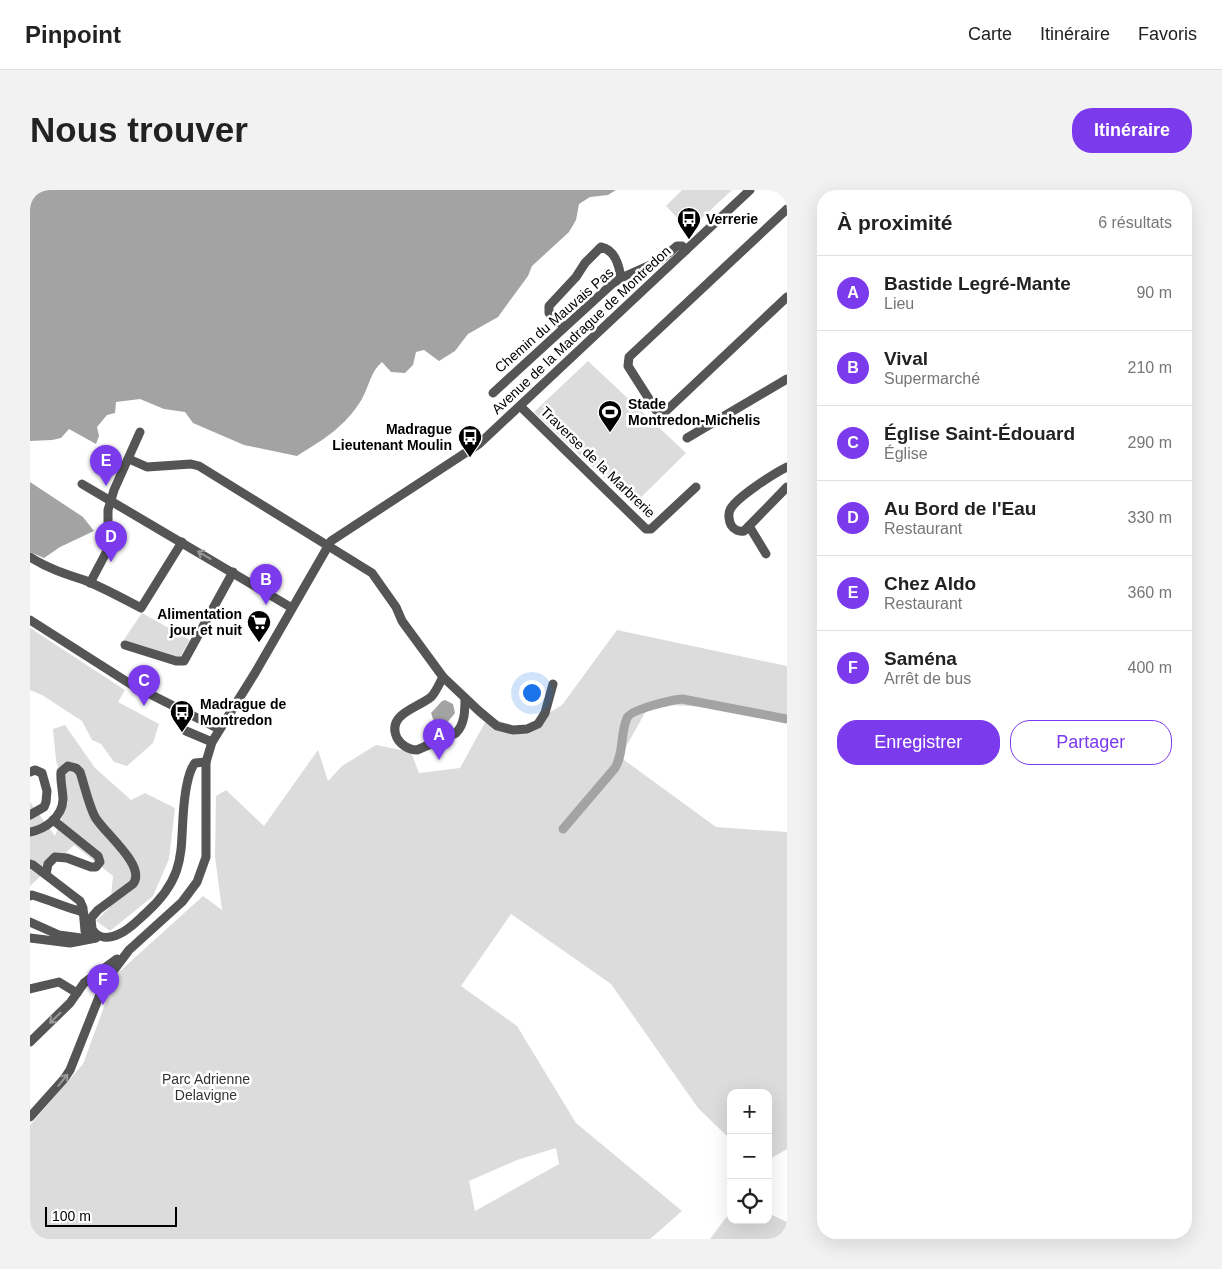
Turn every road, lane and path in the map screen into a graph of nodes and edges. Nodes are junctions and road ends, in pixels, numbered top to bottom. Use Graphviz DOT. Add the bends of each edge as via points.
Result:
graph roads {
  1 [pos="750,190"];
  2 [pos="787,209"];
  3 [pos="686,250"];
  4 [pos="621,278"];
  5 [pos="787,298"];
  6 [pos="564,327"];
  7 [pos="787,379"];
  8 [pos="493,393"];
  9 [pos="520,406"];
  10 [pos="140,432"];
  11 [pos="687,438"];
  12 [pos="129,459"];
  13 [pos="787,467"];
  14 [pos="82,484"];
  15 [pos="696,487"];
  16 [pos="784,490"];
  17 [pos="110,500"];
  18 [pos="787,501"];
  19 [pos="749,526"];
  20 [pos="182,542"];
  21 [pos="326,546"];
  22 [pos="766,554"];
  23 [pos="30,557"];
  24 [pos="233,572"];
  25 [pos="90,583"];
  26 [pos="292,608"];
  27 [pos="30,620"];
  28 [pos="125,645"];
  29 [pos="443,677"];
  30 [pos="553,684"];
  31 [pos="465,698"];
  32 [pos="219,729"];
  33 [pos="186,730"];
  34 [pos="212,742"];
  35 [pos="206,762"];
  36 [pos="30,772"];
  37 [pos="30,815"];
  38 [pos="54,820"];
  39 [pos="30,832"];
  40 [pos="30,864"];
  41 [pos="46,874"];
  42 [pos="30,896"];
  43 [pos="84,912"];
  44 [pos="30,922"];
  45 [pos="30,938"];
  46 [pos="94,938"];
  47 [pos="106,938"];
  48 [pos="129,950"];
  49 [pos="90,980"];
  50 [pos="30,989"];
  51 [pos="101,992"];
  52 [pos="77,993"];
  53 [pos="34,1036"];
  54 [pos="30,1042"];
  55 [pos="30,1116"];
  1 -- 3 [label="street, Avenue de la Madrague de Montredon"];
  2 -- 5 [label="street" via="629,357 628,366 656,410 668,410"];
  3 -- 4 [label="street, Chemin du Mauvais Pas" via="677,246 659,261"];
  3 -- 9 [label="street, Avenue de la Madrague de Montredon"];
  4 -- 6 [label="street, Chemin du Mauvais Pas"];
  4 -- 6 [label="street" via="616,259 601,247 549,306 549,313"];
  6 -- 8 [label="street, Chemin du Mauvais Pas"];
  7 -- 11 [label="street"];
  9 -- 15 [label="street, Traverse de la Marbrerie" via="645,528 650,530"];
  9 -- 21 [label="street, Avenue de la Madrague de Montredon" via="480,444 340,533"];
  10 -- 12 [label="street"];
  12 -- 17 [label="street"];
  12 -- 21 [label="street" via="148,467 200,466"];
  13 -- 19 [label="street" via="751,490 729,511 732,527 739,532"];
  14 -- 17 [label="street"];
  16 -- 18 [label="street"];
  16 -- 19 [label="street"];
  17 -- 20 [label="street"];
  17 -- 25 [label="street" via="108,549"];
  19 -- 22 [label="street"];
  24 -- 20 [label="street, one-way"];
  20 -- 25 [label="street" via="141,608"];
  21 -- 26 [label="street, Avenue de la Madrague de Montredon"];
  21 -- 29 [label="street" via="372,573"];
  23 -- 25 [label="street"];
  24 -- 26 [label="street"];
  24 -- 28 [label="street" via="184,661"];
  26 -- 32 [label="street, Avenue de la Madrague de Montredon"];
  27 -- 32 [label="street" via="132,685"];
  29 -- 31 [label="street"];
  29 -- 31 [label="street" via="431,697 399,718 396,734 402,744 417,750 456,733 464,719"];
  30 -- 31 [label="street" via="545,713 538,724 527,730 497,726"];
  32 -- 34 [label="street, Avenue de la Madrague de Montredon"];
  33 -- 34 [label="street"];
  34 -- 35 [label="street, Avenue de la Madrague de Montredon"];
  35 -- 47 [label="street" via="195,763 188,779 182,816 182,852 176,874 153,907 122,933"];
  35 -- 48 [label="street, Avenue de la Madrague de Montredon" via="206,851 201,875 182,902"];
  36 -- 37 [label="street" via="42,773 47,795 44,807"];
  38 -- 39 [label="street"];
  38 -- 41 [label="street" via="98,856 100,862 91,867 55,857 48,864"];
  38 -- 47 [label="street" via="62,802 61,772 68,766 76,768 95,816 136,872 133,884 92,918 93,932"];
  40 -- 41 [label="street"];
  41 -- 43 [label="street" via="78,899"];
  42 -- 43 [label="street"];
  43 -- 46 [label="street" via="85,931"];
  44 -- 46 [label="street" via="61,935"];
  45 -- 46 [label="street" via="70,943"];
  46 -- 47 [label="street"];
  48 -- 49 [label="street"];
  48 -- 51 [label="street"];
  49 -- 51 [label="street" via="99,983"];
  49 -- 52 [label="street"];
  50 -- 52 [label="street" via="58,982"];
  55 -- 51 [label="street, one-way" via="70,1070"];
  52 -- 53 [label="street, one-way"];
  53 -- 54 [label="street"];
}
